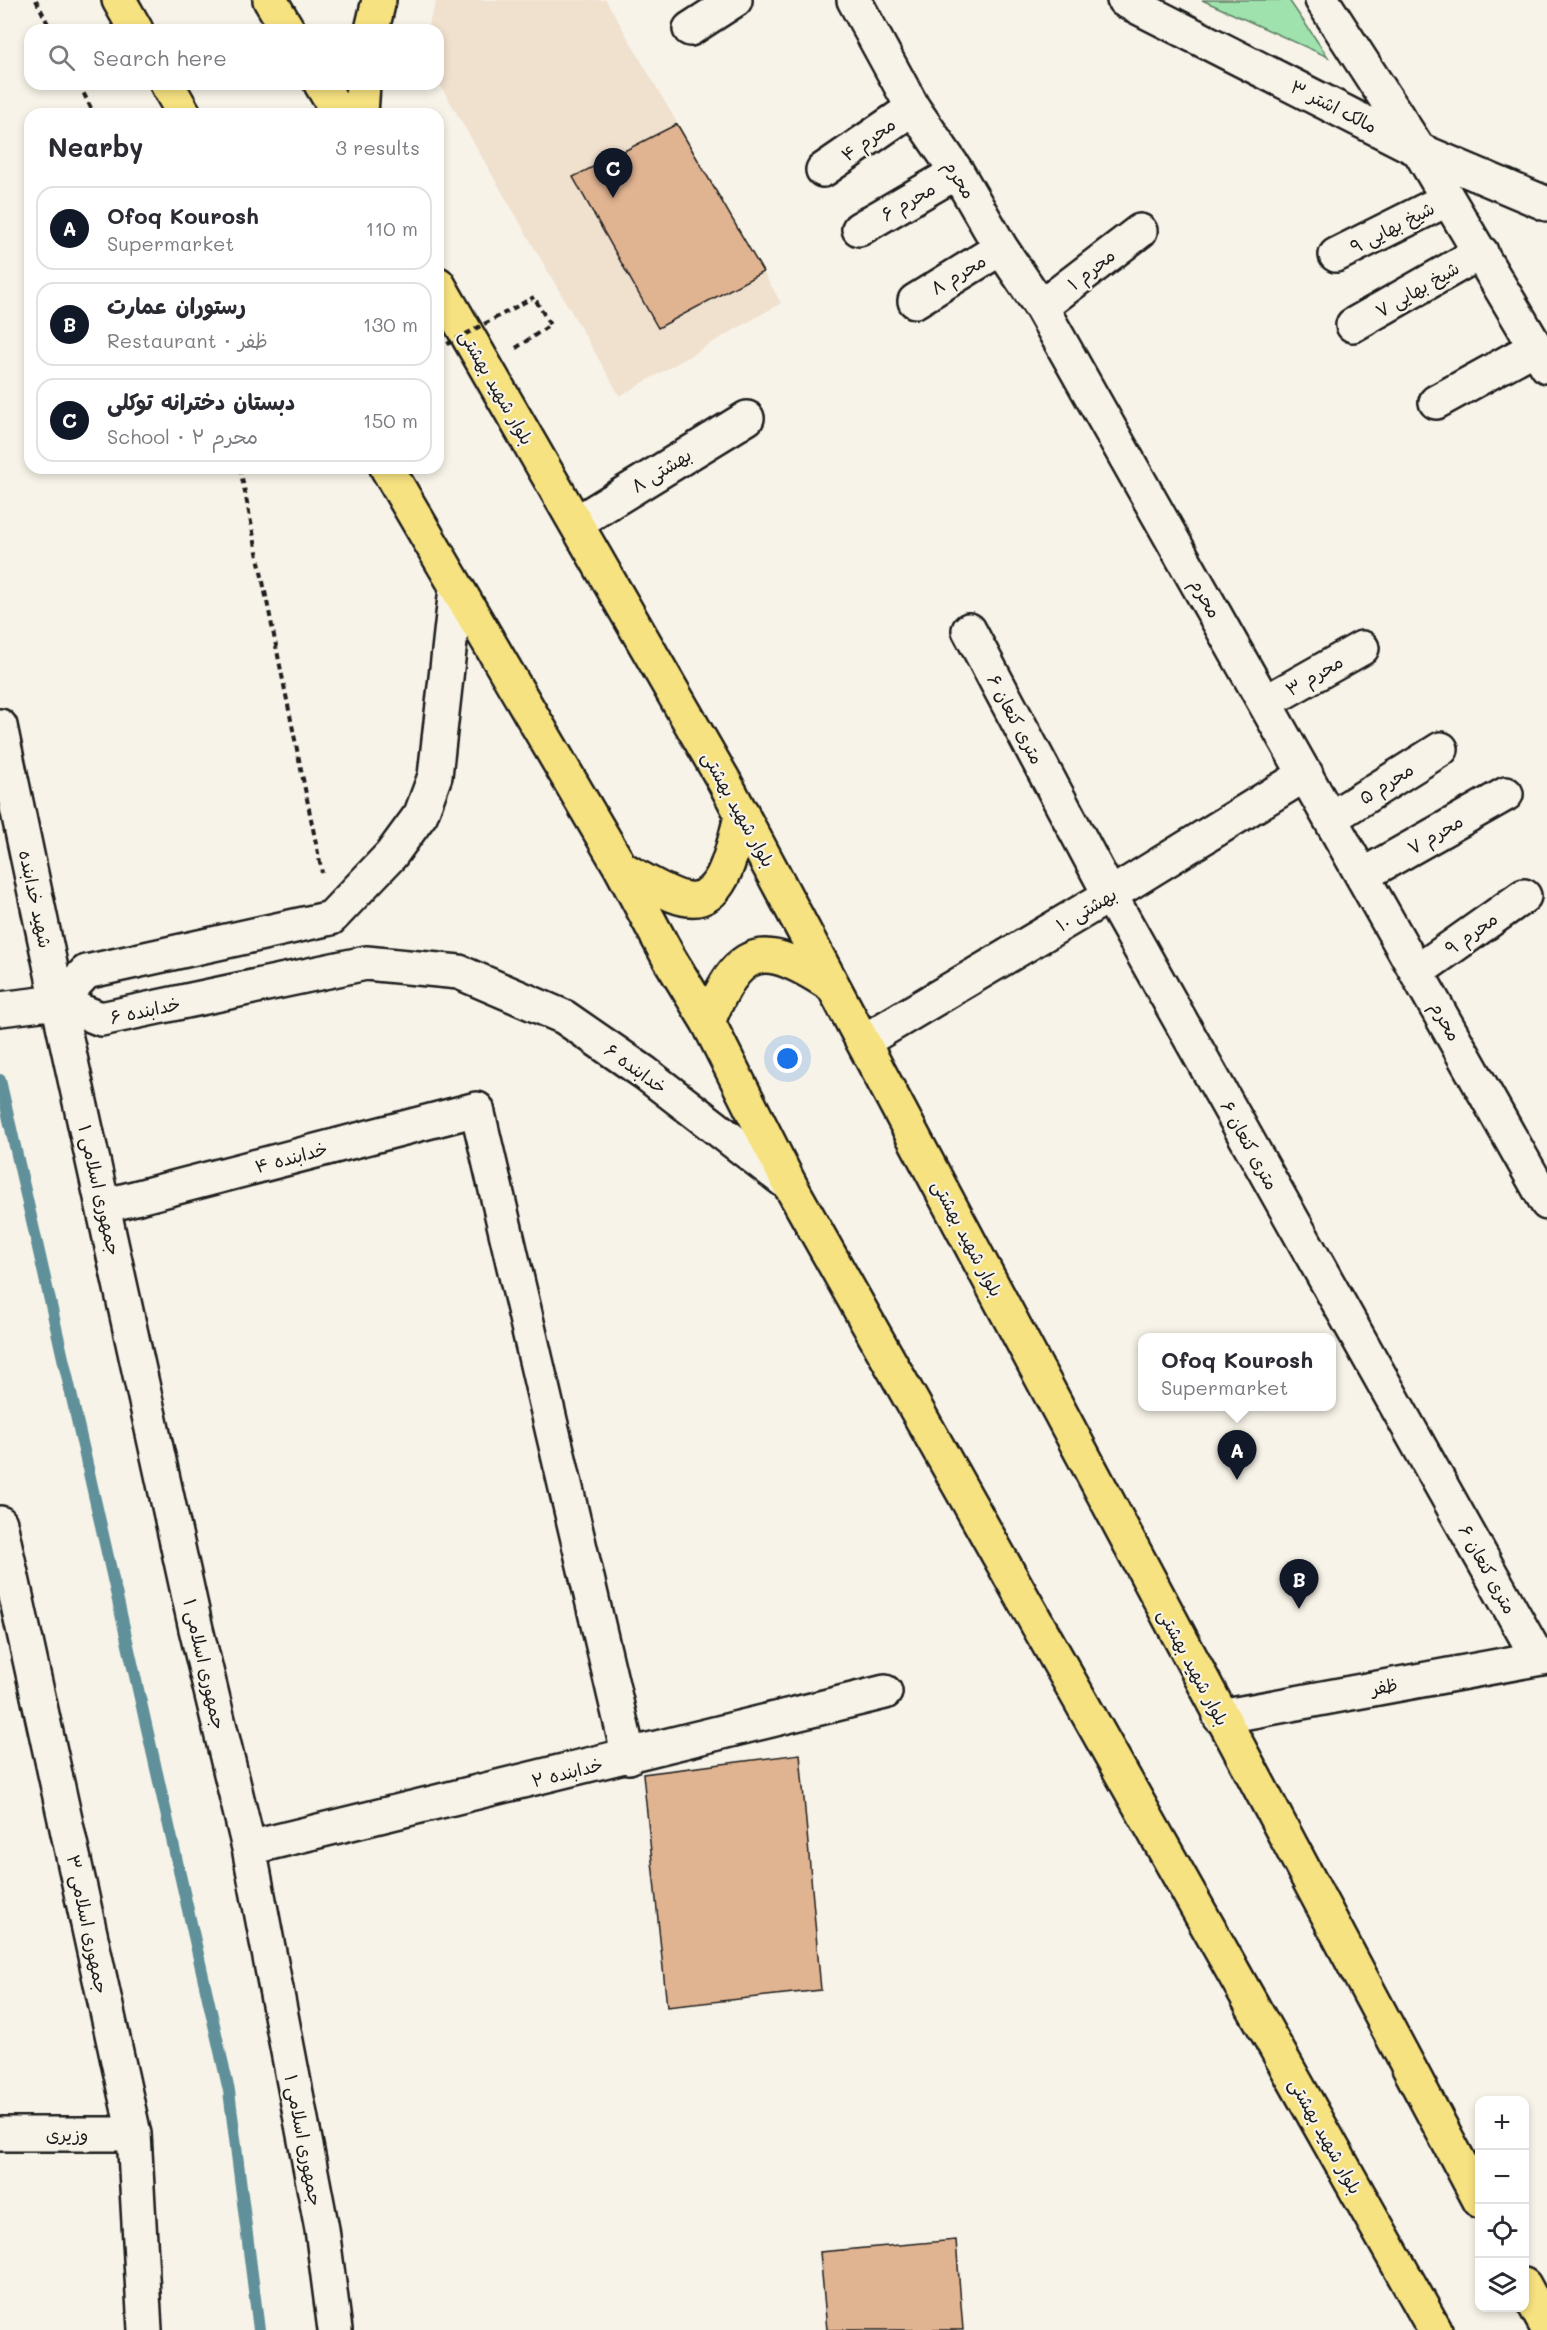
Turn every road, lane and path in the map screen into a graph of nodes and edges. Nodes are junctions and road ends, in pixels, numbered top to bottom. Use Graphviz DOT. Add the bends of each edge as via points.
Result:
graph roads {
  1 [pos="36,0"];
  2 [pos="119,0"];
  3 [pos="270,0"];
  4 [pos="379,0"];
  5 [pos="735,0"];
  6 [pos="854,0"];
  7 [pos="1124,0"];
  8 [pos="1322,0"];
  9 [pos="48,24"];
  10 [pos="133,24"];
  11 [pos="284,24"];
  12 [pos="373,24"];
  13 [pos="690,29"];
  14 [pos="82,90"];
  15 [pos="170,90"];
  16 [pos="325,90"];
  17 [pos="363,90"];
  18 [pos="91,108"];
  19 [pos="181,108"];
  20 [pos="335,108"];
  21 [pos="361,108"];
  22 [pos="913,108"];
  23 [pos="1419,150"];
  24 [pos="823,170"];
  25 [pos="957,172"];
  26 [pos="1448,199"];
  27 [pos="1547,204"];
  28 [pos="859,229"];
  29 [pos="1140,231"];
  30 [pos="1001,248"];
  31 [pos="1480,252"];
  32 [pos="1336,255"];
  33 [pos="444,294"];
  34 [pos="915,301"];
  35 [pos="1041,307"];
  36 [pos="550,325"];
  37 [pos="1353,325"];
  38 [pos="444,346"];
  39 [pos="1541,357"];
  40 [pos="1436,402"];
  41 [pos="747,418"];
  42 [pos="241,474"];
  43 [pos="390,474"];
  44 [pos="576,523"];
  45 [pos="456,588"];
  46 [pos="969,630"];
  47 [pos="1362,648"];
  48 [pos="1266,702"];
  49 [pos="0,726"];
  50 [pos="1441,749"];
  51 [pos="1306,774"];
  52 [pos="1506,794"];
  53 [pos="742,813"];
  54 [pos="1331,818"];
  55 [pos="621,868"];
  56 [pos="1363,875"];
  57 [pos="1110,895"];
  58 [pos="1524,896"];
  59 [pos="331,918"];
  60 [pos="1418,971"];
  61 [pos="835,987"];
  62 [pos="58,1002"];
  63 [pos="0,1009"];
  64 [pos="708,1022"];
  65 [pos="864,1041"];
  66 [pos="790,1185"];
  67 [pos="1547,1203"];
  68 [pos="104,1206"];
  69 [pos="0,1523"];
  70 [pos="1542,1657"];
  71 [pos="885,1692"];
  72 [pos="1220,1717"];
  73 [pos="629,1757"];
  74 [pos="249,1848"];
  75 [pos="0,2134"];
  76 [pos="134,2134"];
  77 [pos="1475,2194"];
  78 [pos="1529,2294"];
  79 [pos="1547,2327"];
  80 [pos="145,2330"];
  81 [pos="335,2330"];
  82 [pos="1435,2330"];
  1 -- 9 [label="path"];
  2 -- 10 [label="main road"];
  3 -- 11 [label="main road"];
  4 -- 12 [label="main road"];
  5 -- 13 [label="street"];
  6 -- 22 [label="street, محرم"];
  7 -- 23 [label="street, مالک اشتر ۳"];
  8 -- 23 [label="street"];
  14 -- 18 [label="path"];
  15 -- 19 [label="main road"];
  16 -- 20 [label="main road"];
  17 -- 21 [label="main road"];
  22 -- 24 [label="street, محرم ۴"];
  22 -- 25 [label="street, محرم"];
  23 -- 26 [label="street"];
  23 -- 27 [label="street, مالک اشتر ۳"];
  25 -- 28 [label="street, محرم ۶"];
  25 -- 30 [label="street, محرم"];
  26 -- 31 [label="street"];
  26 -- 32 [label="street, شیخ بهایی ۹"];
  29 -- 35 [label="street, محرم ۱"];
  30 -- 34 [label="street, محرم ۸"];
  30 -- 35 [label="street, محرم"];
  31 -- 37 [label="street, شیخ بهایی ۷"];
  31 -- 39 [label="street"];
  33 -- 44 [label="main road, بلوار شهید بهشتی"];
  35 -- 48 [label="street, محرم"];
  36 -- 38 [label="path, bridge" via="534,297"];
  39 -- 40 [label="street"];
  41 -- 44 [label="street, بهشتی ۸"];
  42 -- 59 [label="path"];
  43 -- 45 [label="main road, بلوار شهید بهشتی"];
  44 -- 53 [label="main road, بلوار شهید بهشتی"];
  45 -- 55 [label="main road, بلوار شهید بهشتی"];
  45 -- 59 [label="street" via="435,776 421,814 391,855"];
  46 -- 57 [label="street, ۶ متری کنعان"];
  47 -- 48 [label="street, محرم ۳"];
  48 -- 51 [label="street, محرم"];
  49 -- 62 [label="street, شهید خدابنده"];
  50 -- 54 [label="street, محرم ۵"];
  51 -- 54 [label="street, محرم"];
  51 -- 57 [label="street, بهشتی ۱۰"];
  52 -- 56 [label="street, محرم ۷"];
  53 -- 55 [label="main road" via="721,881 705,895 696,899 679,897"];
  53 -- 61 [label="main road, بلوار شهید بهشتی"];
  54 -- 56 [label="street, محرم"];
  55 -- 64 [label="main road, بلوار شهید بهشتی"];
  56 -- 60 [label="street, محرم"];
  57 -- 65 [label="street, بهشتی ۱۰"];
  57 -- 70 [label="street, ۶ متری کنعان"];
  58 -- 60 [label="street, محرم ۹"];
  59 -- 62 [label="street" via="86,972"];
  60 -- 67 [label="street, محرم"];
  61 -- 64 [label="main road" via="800,964 758,955 737,967 721,989"];
  61 -- 65 [label="main road, بلوار شهید بهشتی"];
  62 -- 63 [label="street"];
  62 -- 66 [label="street, خدابنده ۶" via="101,1019 366,963 459,972 564,1017 645,1073"];
  62 -- 68 [label="street, جمهوری اسلامی ۱"];
  64 -- 66 [label="main road, بلوار شهید بهشتی"];
  65 -- 72 [label="main road, بلوار شهید بهشتی"];
  66 -- 82 [label="main road, بلوار شهید بهشتی"];
  68 -- 73 [label="street, خدابنده ۴" via="477,1109"];
  68 -- 74 [label="street, جمهوری اسلامی ۱" via="196,1629"];
  69 -- 76 [label="street, جمهوری اسلامی ۳"];
  70 -- 72 [label="street, ظفر"];
  71 -- 73 [label="street, خدابنده ۲"];
  72 -- 77 [label="main road, بلوار شهید بهشتی"];
  73 -- 74 [label="street, خدابنده ۲"];
  74 -- 81 [label="street, جمهوری اسلامی ۱" via="322,2229"];
  75 -- 76 [label="street, وزیری"];
  76 -- 80 [label="street, جمهوری اسلامی ۳"];
  78 -- 79 [label="main road"];
}
